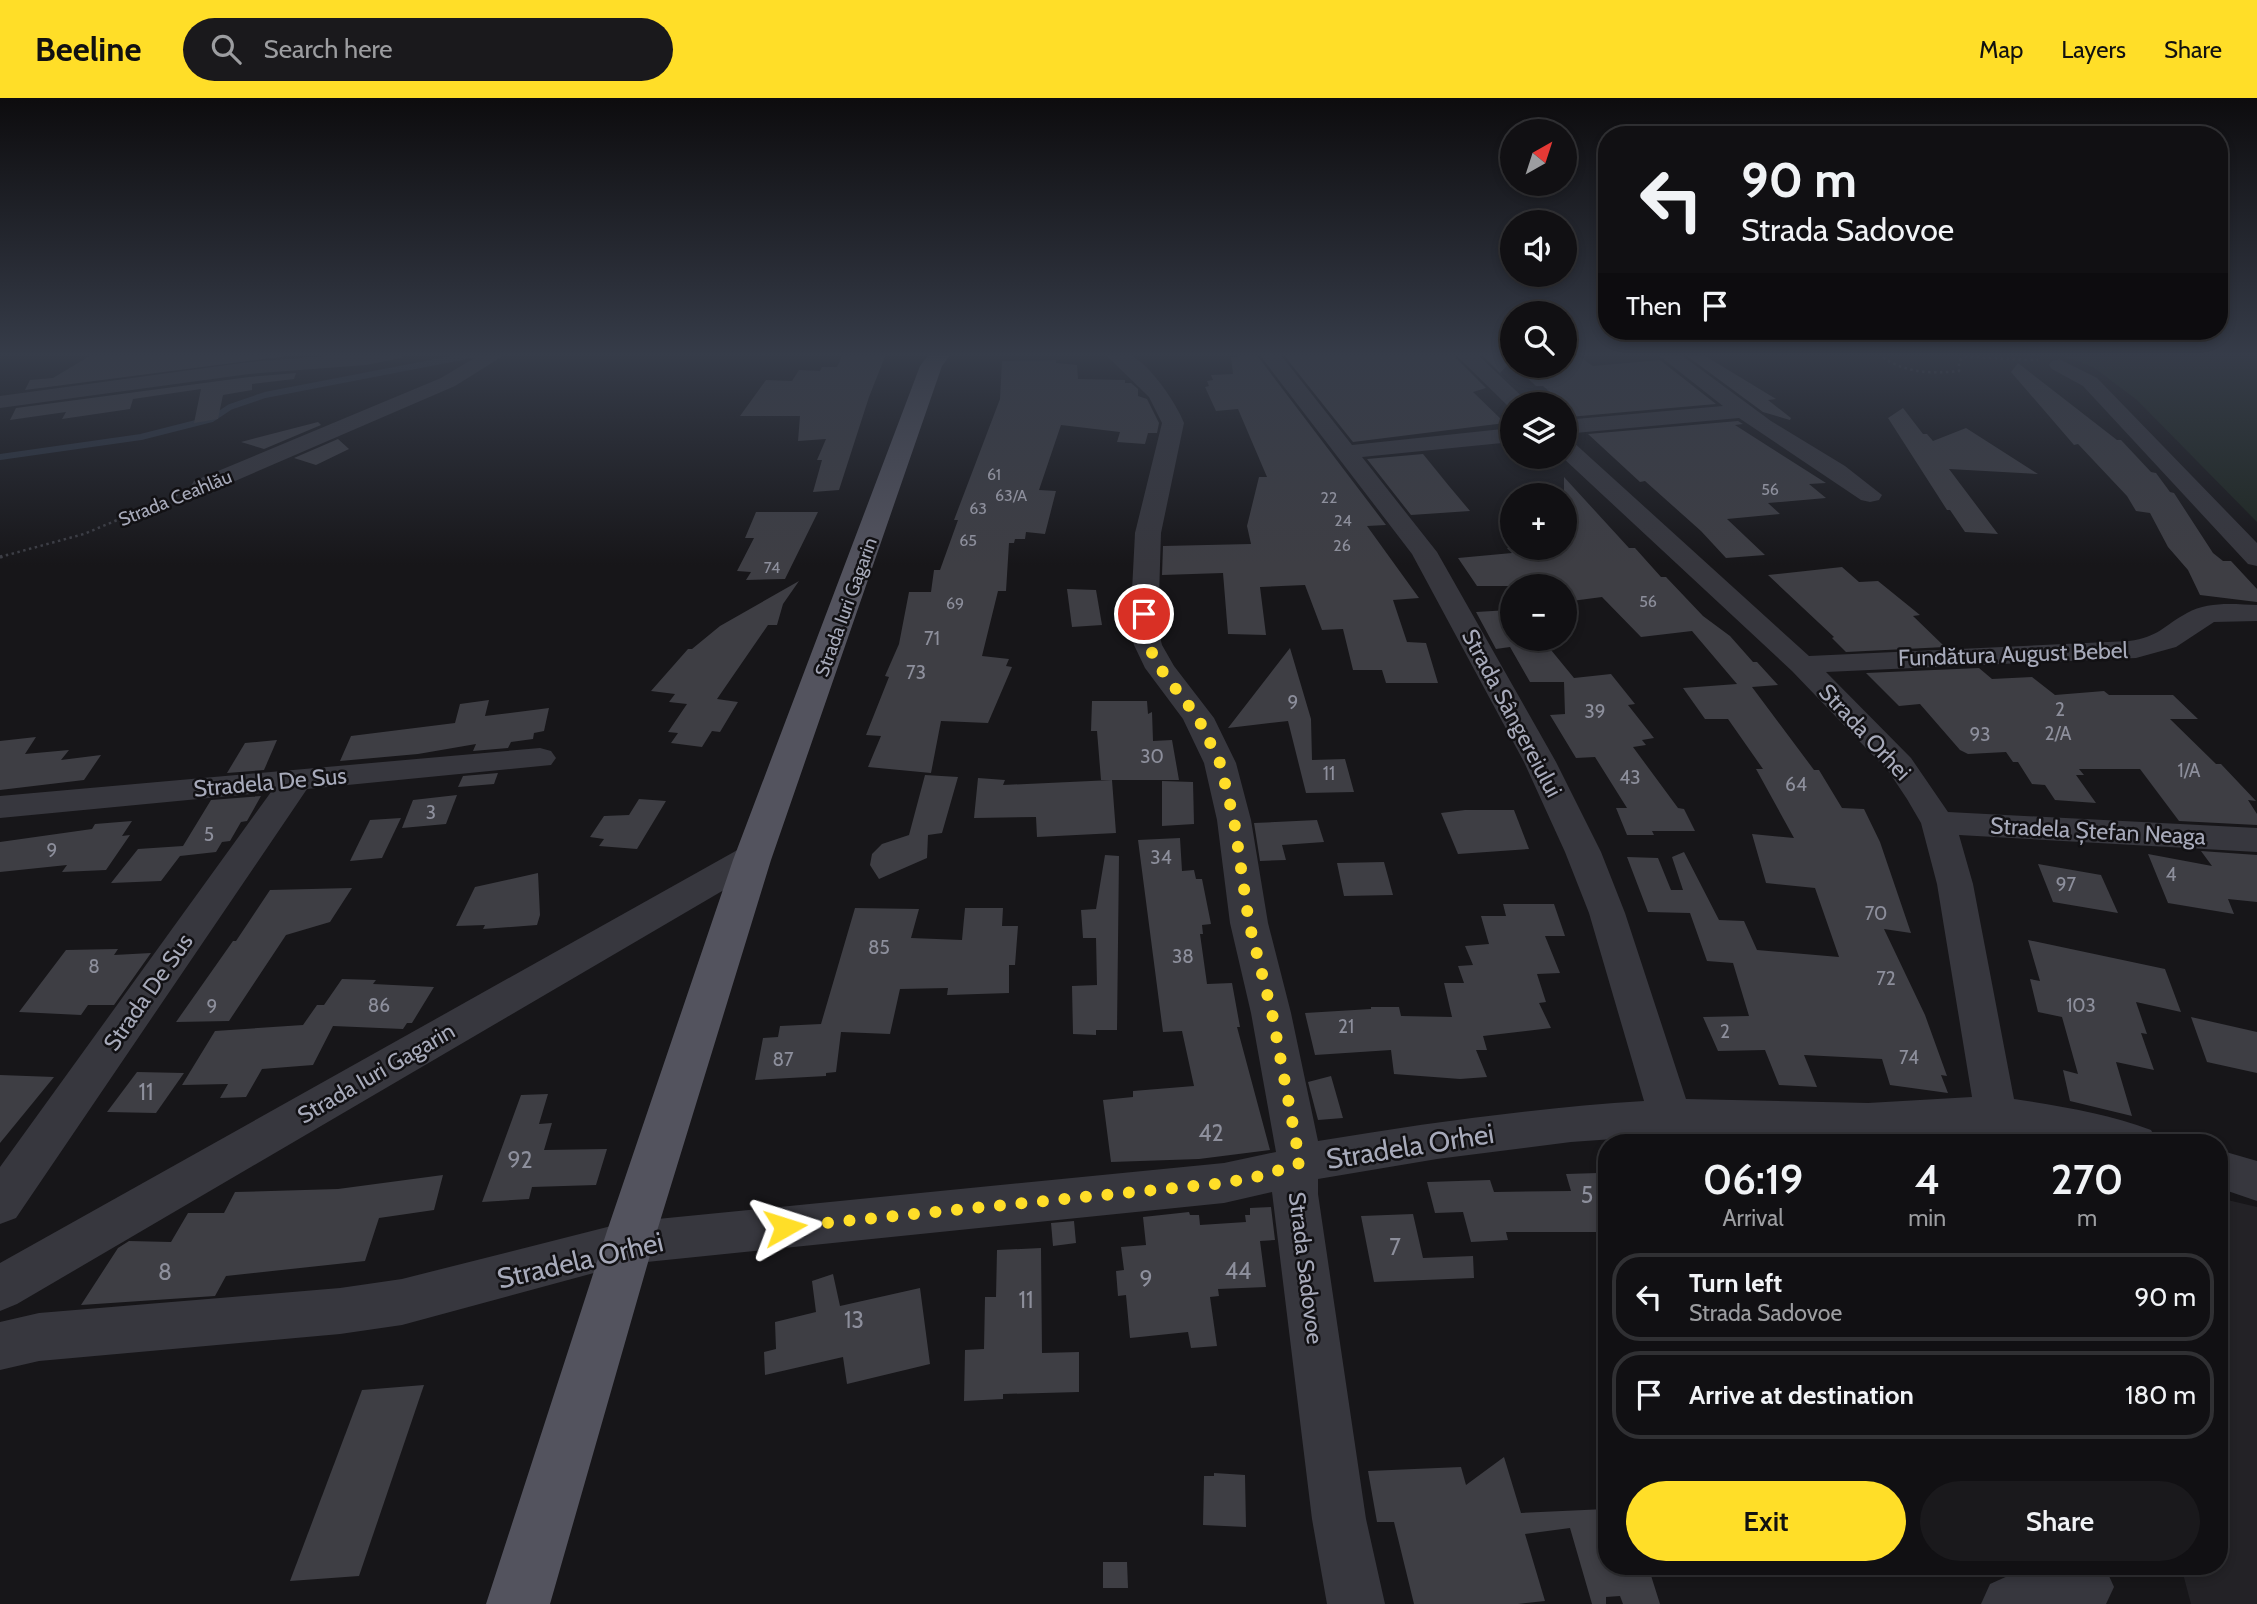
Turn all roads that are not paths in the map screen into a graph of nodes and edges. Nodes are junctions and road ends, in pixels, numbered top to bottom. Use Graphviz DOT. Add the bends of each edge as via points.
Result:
graph roads {
  1 [pos="348,424"];
  2 [pos="913,424"];
  3 [pos="1173,424"];
  4 [pos="1325,424"];
  5 [pos="1595,424"];
  6 [pos="1761,424"];
  7 [pos="2130,424"];
  8 [pos="1577,426"];
  9 [pos="1500,436"];
  10 [pos="1347,452"];
  11 [pos="1577,458"];
  12 [pos="203,486"];
  13 [pos="1870,495"];
  14 [pos="2257,558"];
  15 [pos="2257,613"];
  16 [pos="1802,665"];
  17 [pos="540,758"];
  18 [pos="297,779"];
  19 [pos="0,807"];
  20 [pos="1938,823"];
  21 [pos="2257,840"];
  22 [pos="753,857"];
  23 [pos="1670,1116"];
  24 [pos="1998,1128"];
  25 [pos="2098,1134"];
  26 [pos="1300,1163"];
  27 [pos="2228,1171"];
  28 [pos="2257,1181"];
  29 [pos="0,1204"];
  30 [pos="627,1243"];
  31 [pos="0,1288"];
  32 [pos="0,1346"];
  33 [pos="2085,1586"];
  34 [pos="518,1604"];
  35 [pos="1356,1604"];
  36 [pos="2010,1604"];
  1 -- 12 [label="street, Strada Ceahlău"];
  2 -- 22 [label="main road, Strada Iuri Gagarin"];
  3 -- 26 [label="street, Strada Sadovoe" via="1148,533 1144,629 1160,668 1198,718 1220,763"];
  4 -- 10 [label="street, Strada Sângereiului"];
  5 -- 8 [label="street"];
  6 -- 13 [label="street"];
  7 -- 14 [label="street"];
  9 -- 10 [label="street"];
  10 -- 23 [label="street, Strada Sângereiului" via="1424,552 1564,810 1607,913"];
  11 -- 16 [label="street, Strada Orhei"];
  15 -- 16 [label="street, Fundătura August Bebel" via="2210,615 2164,641 2120,651"];
  16 -- 20 [label="street, Strada Orhei" via="1899,765"];
  17 -- 18 [label="street, Stradela De Sus"];
  18 -- 19 [label="street, Stradela De Sus"];
  18 -- 29 [label="street, Strada De Sus"];
  20 -- 21 [label="street, Stradela Ștefan Neaga"];
  20 -- 24 [label="street, Strada Orhei" via="1955,884"];
  22 -- 30 [label="main road, Strada Iuri Gagarin"];
  22 -- 31 [label="street, Strada Iuri Gagarin"];
  23 -- 24 [label="street, Stradela Orhei"];
  23 -- 26 [label="street, Stradela Orhei" via="1437,1140"];
  24 -- 25 [label="street" via="2055,1124"];
  26 -- 30 [label="street, Stradela Orhei" via="1224,1183"];
  26 -- 35 [label="street, Strada Sadovoe" via="1295,1181 1297,1205 1339,1519"];
  27 -- 28 [label="street"];
  30 -- 32 [label="street, Stradela Orhei" via="402,1302 39,1337"];
  30 -- 34 [label="main road, Strada Iuri Gagarin"];
  33 -- 36 [label="street"];
}
